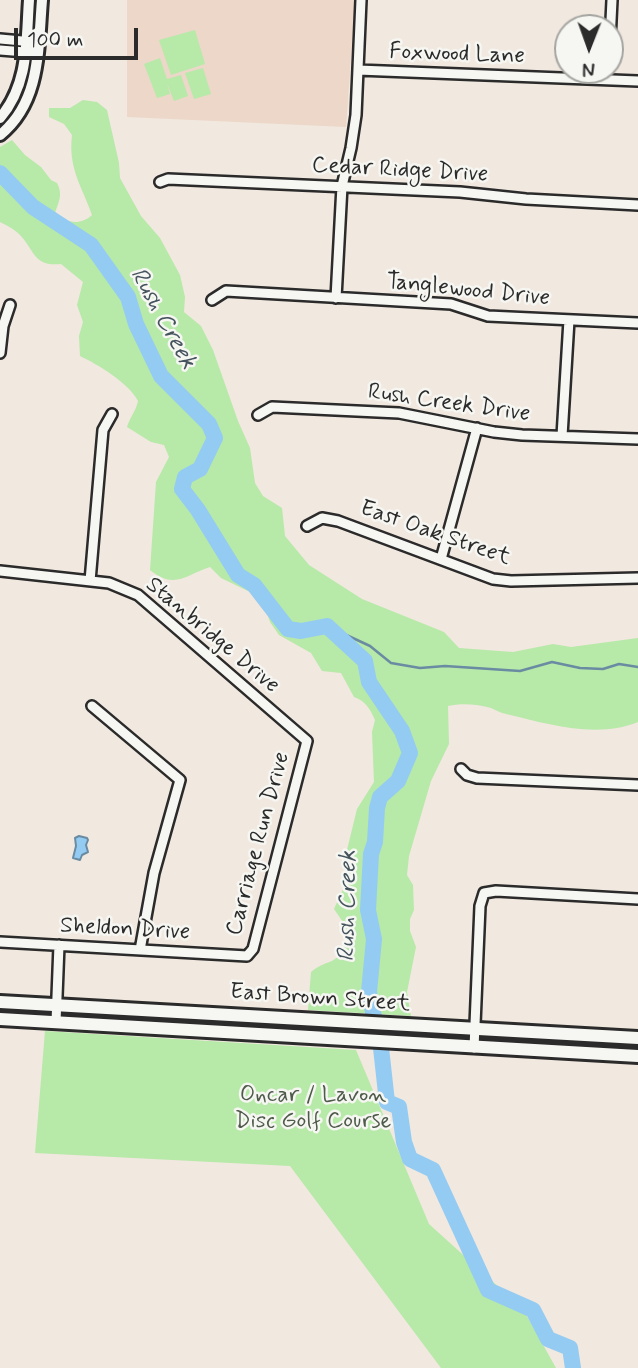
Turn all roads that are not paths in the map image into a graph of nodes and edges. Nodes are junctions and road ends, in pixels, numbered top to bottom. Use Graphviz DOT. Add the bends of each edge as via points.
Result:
graph roads {
  1 [pos="29,0"];
  2 [pos="42,0"];
  3 [pos="361,0"];
  4 [pos="0,39"];
  5 [pos="26,47"];
  6 [pos="38,47"];
  7 [pos="0,50"];
  8 [pos="358,70"];
  9 [pos="554,74"];
  10 [pos="0,118"];
  11 [pos="0,135"];
  12 [pos="160,182"];
  13 [pos="342,187"];
  14 [pos="638,205"];
  15 [pos="336,298"];
  16 [pos="212,300"];
  17 [pos="10,305"];
  18 [pos="569,320"];
  19 [pos="638,323"];
  20 [pos="0,354"];
  21 [pos="112,414"];
  22 [pos="258,415"];
  23 [pos="477,428"];
  24 [pos="562,436"];
  25 [pos="638,439"];
  26 [pos="307,526"];
  27 [pos="441,559"];
  28 [pos="0,571"];
  29 [pos="638,578"];
  30 [pos="90,581"];
  31 [pos="92,706"];
  32 [pos="307,741"];
  33 [pos="461,769"];
  34 [pos="638,785"];
  35 [pos="638,899"];
  36 [pos="0,942"];
  37 [pos="59,945"];
  38 [pos="140,950"];
  39 [pos="247,956"];
  40 [pos="0,1002"];
  41 [pos="57,1005"];
  42 [pos="0,1019"];
  43 [pos="56,1022"];
  44 [pos="475,1030"];
  45 [pos="599,1036"];
  46 [pos="638,1038"];
  47 [pos="474,1048"];
  48 [pos="599,1054"];
  49 [pos="638,1056"];
  1 -- 5 [label="street"];
  2 -- 6 [label="street"];
  3 -- 8 [label="street"];
  4 -- 5 [label="street"];
  5 -- 6 [label="street"];
  5 -- 7 [label="street"];
  5 -- 10 [label="street" via="23,77"];
  6 -- 11 [label="street" via="36,77 27,99"];
  8 -- 9 [label="street, Foxwood Lane"];
  8 -- 13 [label="street" via="351,148"];
  12 -- 13 [label="street, Cedar Ridge Drive"];
  13 -- 14 [label="street, Cedar Ridge Drive"];
  13 -- 15 [label="street"];
  15 -- 16 [label="street, Tanglewood Drive" via="226,291"];
  15 -- 18 [label="street, Tanglewood Drive" via="451,304 488,316"];
  17 -- 20 [label="street"];
  18 -- 19 [label="street, Tanglewood Drive"];
  18 -- 24 [label="street"];
  21 -- 30 [label="street" via="103,430"];
  22 -- 23 [label="street, Rush Creek Drive" via="272,407 399,413"];
  23 -- 24 [label="street, Rush Creek Drive"];
  23 -- 27 [label="street"];
  24 -- 25 [label="street, Rush Creek Drive"];
  26 -- 27 [label="street, East Oak Street" via="321,518 338,521"];
  27 -- 29 [label="street, East Oak Street" via="511,582"];
  28 -- 30 [label="street, Stanbridge Drive"];
  30 -- 32 [label="street, Stanbridge Drive" via="138,595"];
  31 -- 38 [label="street" via="180,780 154,873"];
  32 -- 39 [label="street, Carriage Run Drive" via="253,948"];
  33 -- 34 [label="street" via="477,778"];
  35 -- 44 [label="street" via="484,893"];
  36 -- 37 [label="street, Sheldon Drive"];
  37 -- 38 [label="street, Sheldon Drive"];
  37 -- 41 [label="street"];
  38 -- 39 [label="street, Sheldon Drive"];
  40 -- 41 [label="main road, East Brown Street"];
  41 -- 43 [label="street"];
  41 -- 44 [label="main road, East Brown Street"];
  42 -- 43 [label="main road, East Brown Street"];
  43 -- 47 [label="main road, East Brown Street"];
  44 -- 45 [label="main road, East Brown Street"];
  44 -- 47 [label="street"];
  45 -- 46 [label="main road, East Brown Street"];
  45 -- 48 [label="main road"];
  47 -- 48 [label="main road, East Brown Street"];
  48 -- 49 [label="main road, East Brown Street"];
}
